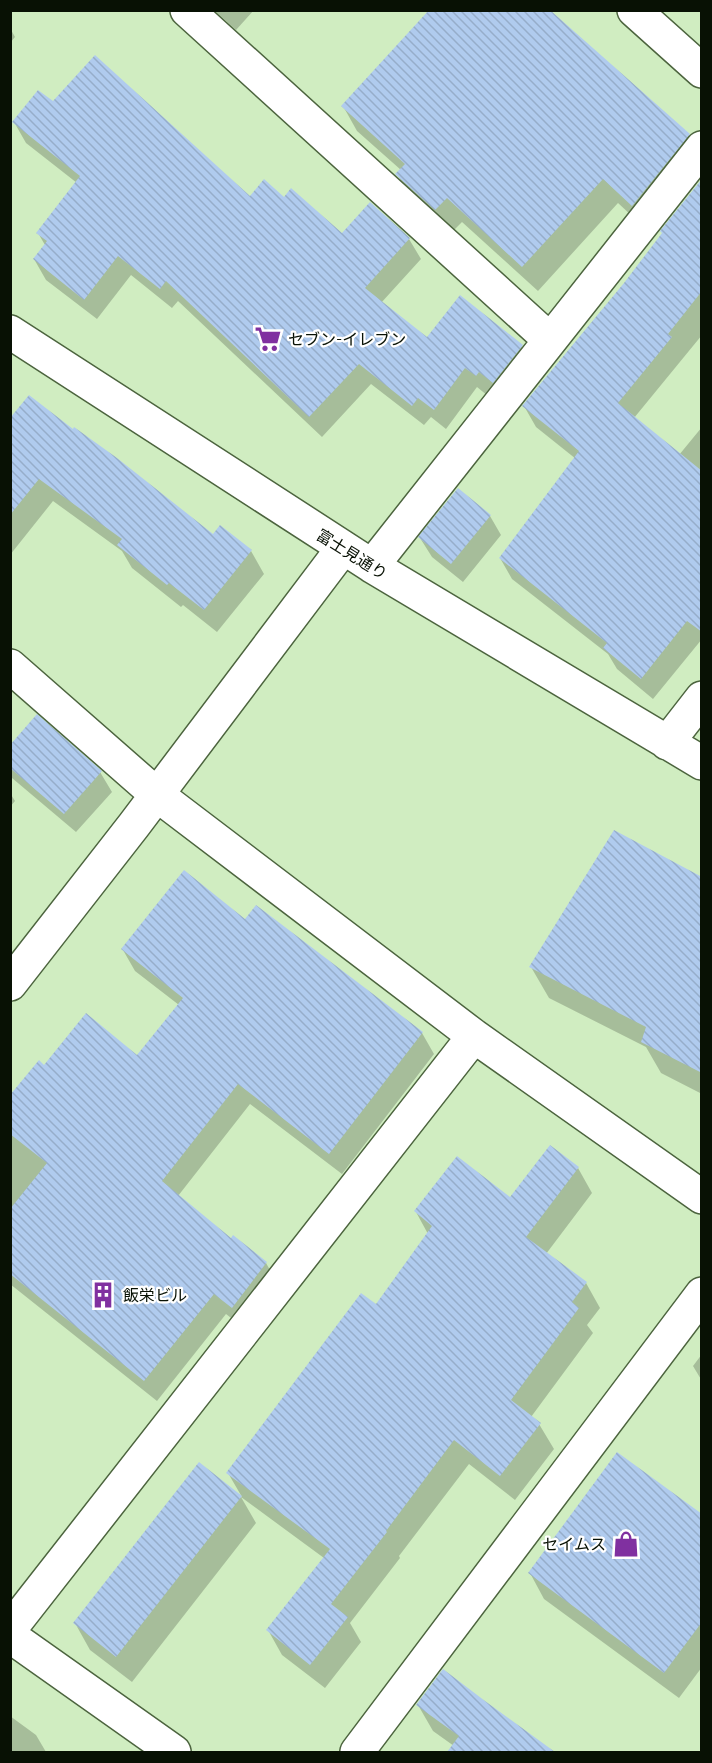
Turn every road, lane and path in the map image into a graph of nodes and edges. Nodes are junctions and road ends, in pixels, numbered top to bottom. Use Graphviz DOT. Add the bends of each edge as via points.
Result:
graph roads {
  1 [pos="187,10"];
  2 [pos="634,10"];
  3 [pos="702,71"];
  4 [pos="702,148"];
  5 [pos="10,332"];
  6 [pos="550,340"];
  7 [pos="343,548"];
  8 [pos="372,566"];
  9 [pos="10,666"];
  10 [pos="702,698"];
  11 [pos="667,743"];
  12 [pos="702,764"];
  13 [pos="156,794"];
  14 [pos="10,984"];
  15 [pos="474,1036"];
  16 [pos="702,1197"];
  17 [pos="702,1294"];
  18 [pos="10,1629"];
  19 [pos="10,1636"];
  20 [pos="174,1752"];
  21 [pos="357,1752"];
  1 -- 6 [label="street"];
  2 -- 3 [label="street"];
  4 -- 6 [label="street"];
  5 -- 7 [label="street, 富士見通り"];
  6 -- 8 [label="street"];
  7 -- 8 [label="street, 富士見通り"];
  7 -- 13 [label="street"];
  8 -- 11 [label="street, 富士見通り"];
  9 -- 13 [label="street"];
  10 -- 11 [label="street"];
  11 -- 12 [label="street, 富士見通り"];
  13 -- 14 [label="street"];
  13 -- 15 [label="street"];
  15 -- 16 [label="street"];
  15 -- 18 [label="street"];
  17 -- 21 [label="street"];
  19 -- 20 [label="street"];
}
